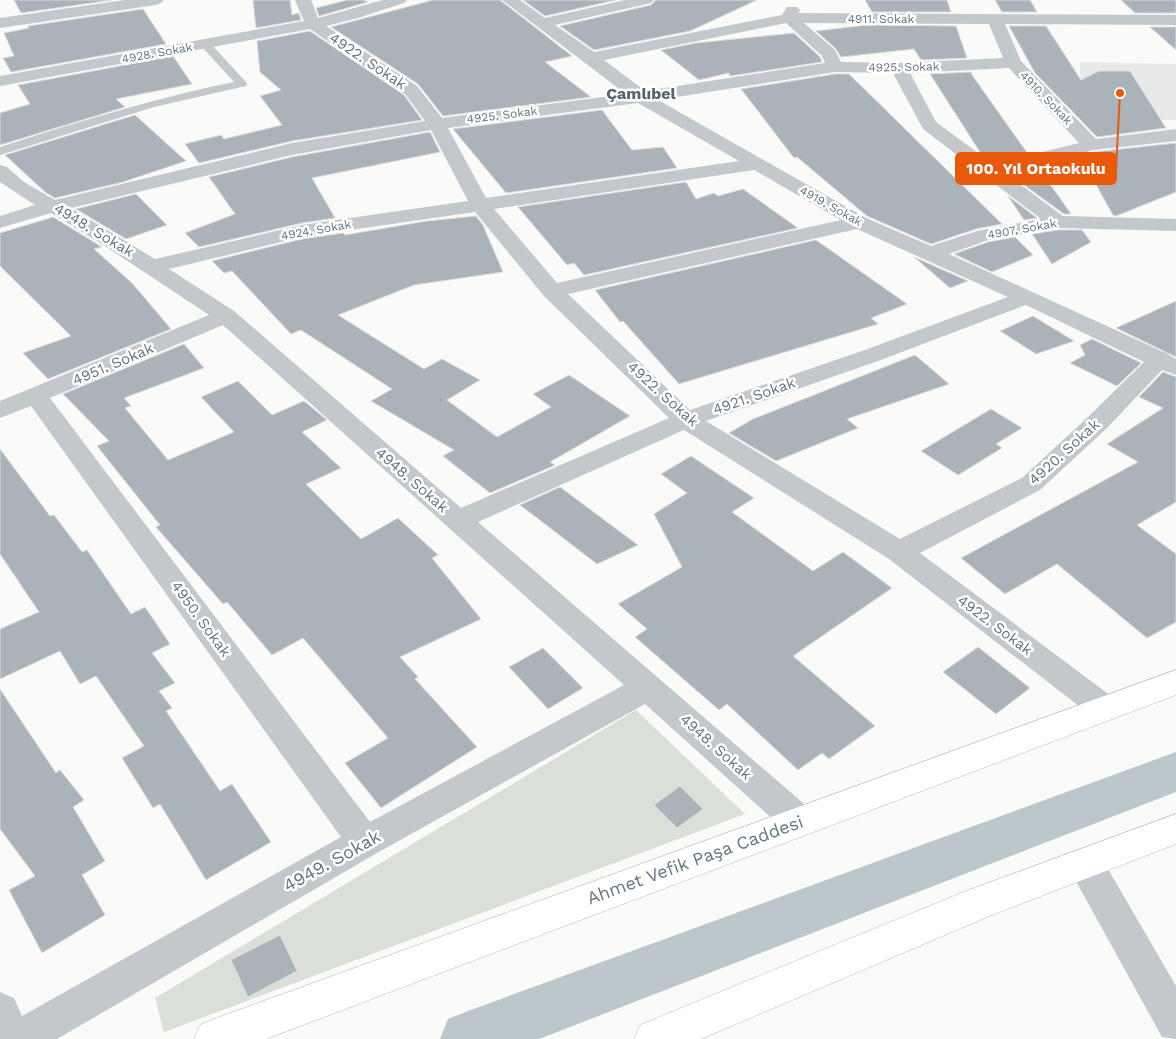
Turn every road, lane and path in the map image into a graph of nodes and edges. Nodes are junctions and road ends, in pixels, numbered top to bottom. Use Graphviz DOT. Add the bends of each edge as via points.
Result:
graph roads {
  1 [pos="156,0"];
  2 [pos="303,0"];
  3 [pos="399,0"];
  4 [pos="510,0"];
  5 [pos="646,0"];
  6 [pos="796,0"];
  7 [pos="789,18"];
  8 [pos="995,19"];
  9 [pos="1176,20"];
  10 [pos="0,23"];
  11 [pos="543,23"];
  12 [pos="313,24"];
  13 [pos="206,45"];
  14 [pos="591,58"];
  15 [pos="1013,63"];
  16 [pos="834,67"];
  17 [pos="899,68"];
  18 [pos="0,82"];
  19 [pos="641,98"];
  20 [pos="437,124"];
  21 [pos="1176,135"];
  22 [pos="1091,145"];
  23 [pos="0,151"];
  24 [pos="756,164"];
  25 [pos="0,171"];
  26 [pos="988,171"];
  27 [pos="480,205"];
  28 [pos="54,206"];
  29 [pos="0,222"];
  30 [pos="859,222"];
  31 [pos="1058,222"];
  32 [pos="1176,225"];
  33 [pos="930,254"];
  34 [pos="153,266"];
  35 [pos="552,291"];
  36 [pos="1027,297"];
  37 [pos="226,316"];
  38 [pos="1168,363"];
  39 [pos="36,396"];
  40 [pos="0,410"];
  41 [pos="686,420"];
  42 [pos="458,520"];
  43 [pos="899,552"];
  44 [pos="1176,682"];
  45 [pos="648,687"];
  46 [pos="1104,708"];
  47 [pos="799,821"];
  48 [pos="1176,829"];
  49 [pos="366,842"];
  50 [pos="1085,863"];
  51 [pos="0,1011"];
  52 [pos="1176,1023"];
  53 [pos="12,1039"];
  54 [pos="19,1039"];
  55 [pos="214,1039"];
  56 [pos="654,1039"];
  1 -- 10 [label="street"];
  2 -- 12 [label="street, 4922. Sokak"];
  3 -- 12 [label="street, 4928. Sokak"];
  4 -- 11 [label="street, 4919. Sokak"];
  5 -- 11 [label="street"];
  6 -- 7 [label="street"];
  7 -- 8 [label="street, 4911. Sokak"];
  7 -- 14 [label="street, 4911. Sokak"];
  7 -- 16 [label="street" via="829,54"];
  8 -- 9 [label="street, 4911. Sokak"];
  8 -- 15 [label="street, 4910. Sokak"];
  11 -- 14 [label="street, 4919. Sokak"];
  12 -- 13 [label="street, 4928. Sokak"];
  12 -- 20 [label="street, 4922. Sokak" via="411,90"];
  13 -- 18 [label="street, 4928. Sokak"];
  13 -- 23 [label="lane" via="242,84 189,94"];
  14 -- 19 [label="street, 4919. Sokak"];
  15 -- 17 [label="street, 4925. Sokak"];
  15 -- 22 [label="street, 4910. Sokak"];
  16 -- 17 [label="street, 4925. Sokak"];
  16 -- 19 [label="street, 4925. Sokak"];
  17 -- 26 [label="street" via="929,125"];
  19 -- 20 [label="street, 4925. Sokak"];
  19 -- 24 [label="street, 4919. Sokak"];
  20 -- 27 [label="street, 4922. Sokak"];
  20 -- 28 [label="street, 4925. Sokak" via="292,149"];
  21 -- 22 [label="street"];
  22 -- 26 [label="street"];
  24 -- 27 [label="street, 4924. Sokak"];
  24 -- 30 [label="street, 4919. Sokak"];
  25 -- 28 [label="street, 4948. Sokak" via="11,182"];
  26 -- 31 [label="street"];
  27 -- 34 [label="street, 4924. Sokak" via="302,231"];
  27 -- 35 [label="street, 4922. Sokak"];
  28 -- 29 [label="street, 4925. Sokak"];
  28 -- 34 [label="street, 4948. Sokak"];
  30 -- 33 [label="street, 4919. Sokak"];
  30 -- 35 [label="street"];
  31 -- 32 [label="street, 4907. Sokak"];
  31 -- 33 [label="street, 4907. Sokak" via="984,235"];
  33 -- 36 [label="street, 4919. Sokak"];
  34 -- 37 [label="street, 4948. Sokak"];
  35 -- 41 [label="street, 4922. Sokak"];
  36 -- 38 [label="street, 4919. Sokak"];
  36 -- 41 [label="street, 4921. Sokak"];
  37 -- 39 [label="street, 4951. Sokak"];
  37 -- 42 [label="street, 4948. Sokak"];
  38 -- 43 [label="street, 4920. Sokak" via="1031,484"];
  39 -- 40 [label="street, 4951. Sokak"];
  39 -- 49 [label="street, 4950. Sokak"];
  41 -- 42 [label="street, 4921. Sokak"];
  41 -- 43 [label="street, 4922. Sokak"];
  42 -- 45 [label="street, 4948. Sokak"];
  43 -- 46 [label="street, 4922. Sokak"];
  44 -- 46 [label="street, Ahmet Vefik Paşa Caddesi"];
  45 -- 47 [label="street, 4948. Sokak"];
  45 -- 49 [label="street, 4949. Sokak"];
  46 -- 47 [label="street, Ahmet Vefik Paşa Caddesi"];
  47 -- 55 [label="street, Ahmet Vefik Paşa Caddesi"];
  48 -- 50 [label="street"];
  49 -- 54 [label="street, 4949. Sokak"];
  50 -- 52 [label="street"];
  50 -- 56 [label="street" via="979,903"];
  51 -- 53 [label="street"];
}
